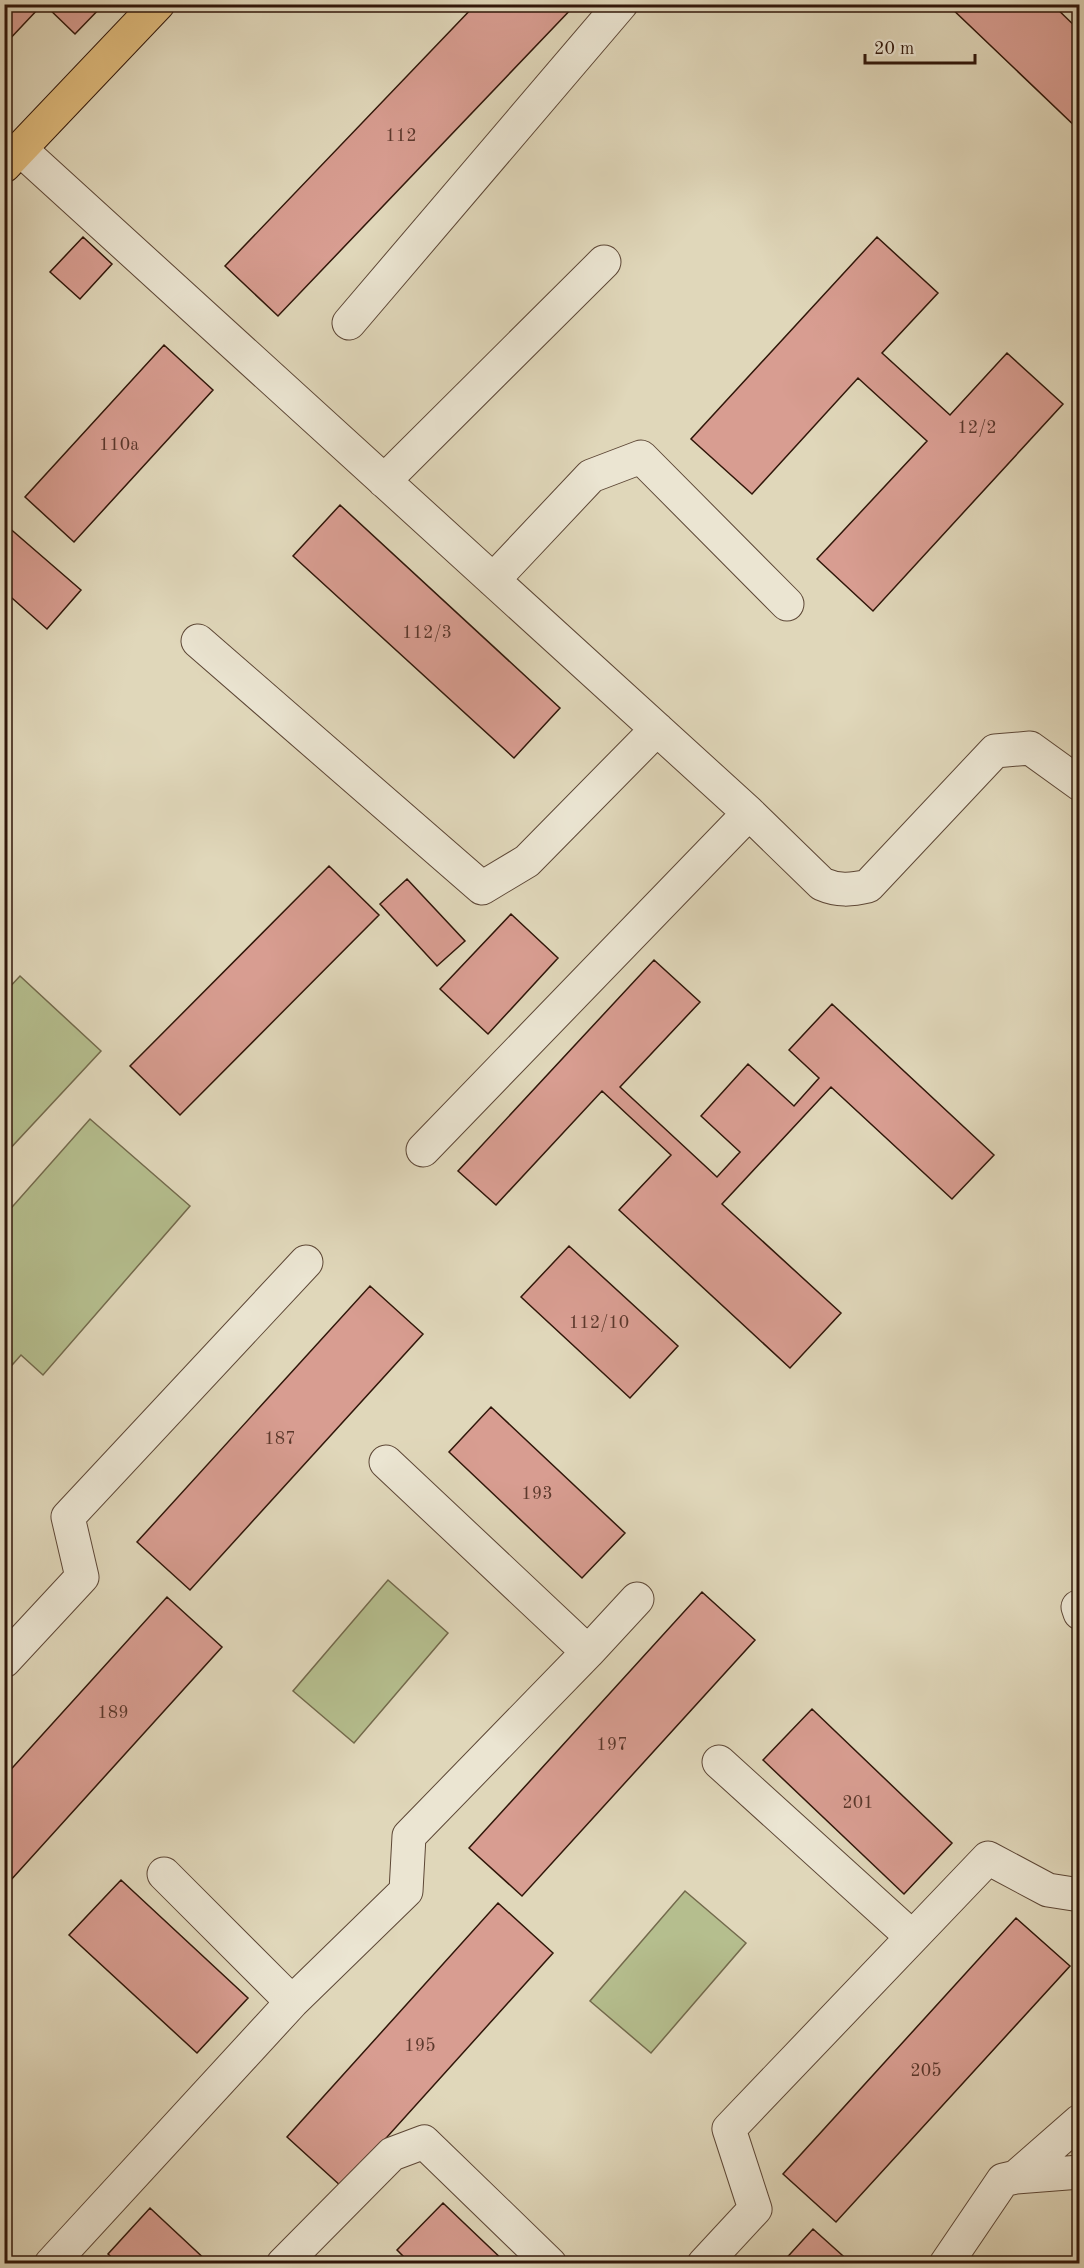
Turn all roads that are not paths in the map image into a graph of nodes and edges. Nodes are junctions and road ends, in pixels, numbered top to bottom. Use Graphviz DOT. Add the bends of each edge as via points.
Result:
graph roads {
  1 [pos="158,4"];
  2 [pos="621,4"];
  3 [pos="12,158"];
  4 [pos="604,262"];
  5 [pos="349,323"];
  6 [pos="384,481"];
  7 [pos="493,580"];
  8 [pos="787,604"];
  9 [pos="198,641"];
  10 [pos="657,729"];
  11 [pos="1080,784"];
  12 [pos="749,813"];
  13 [pos="423,1150"];
  14 [pos="306,1262"];
  15 [pos="386,1462"];
  16 [pos="637,1599"];
  17 [pos="588,1652"];
  18 [pos="4,1661"];
  19 [pos="719,1762"];
  20 [pos="164,1874"];
  21 [pos="1080,1895"];
  22 [pos="912,1937"];
  23 [pos="292,2002"];
  24 [pos="1080,2121"];
  25 [pos="1080,2172"];
  26 [pos="1016,2177"];
  27 [pos="51,2264"];
  28 [pos="283,2264"];
  29 [pos="550,2264"];
  30 [pos="704,2264"];
  31 [pos="946,2264"];
  1 -- 3 [label="main road"];
  2 -- 5 [label="street"];
  3 -- 6 [label="street"];
  4 -- 6 [label="street"];
  6 -- 7 [label="street"];
  7 -- 8 [label="street" via="591,476 641,457"];
  7 -- 10 [label="street"];
  9 -- 10 [label="street" via="482,888 527,861"];
  10 -- 12 [label="street"];
  11 -- 12 [label="street" via="1030,748 995,751 868,886 845,890 822,884"];
  12 -- 13 [label="street"];
  14 -- 18 [label="street" via="69,1517 82,1578"];
  15 -- 17 [label="street"];
  16 -- 17 [label="street"];
  17 -- 23 [label="street" via="409,1836 406,1891"];
  19 -- 22 [label="street"];
  20 -- 23 [label="street"];
  21 -- 22 [label="street" via="1048,1890 988,1858"];
  22 -- 30 [label="street" via="729,2129 755,2209"];
  23 -- 27 [label="street"];
  24 -- 26 [label="street"];
  25 -- 26 [label="street"];
  26 -- 31 [label="street" via="1003,2180"];
  28 -- 29 [label="street" via="392,2154 424,2142"];
}
